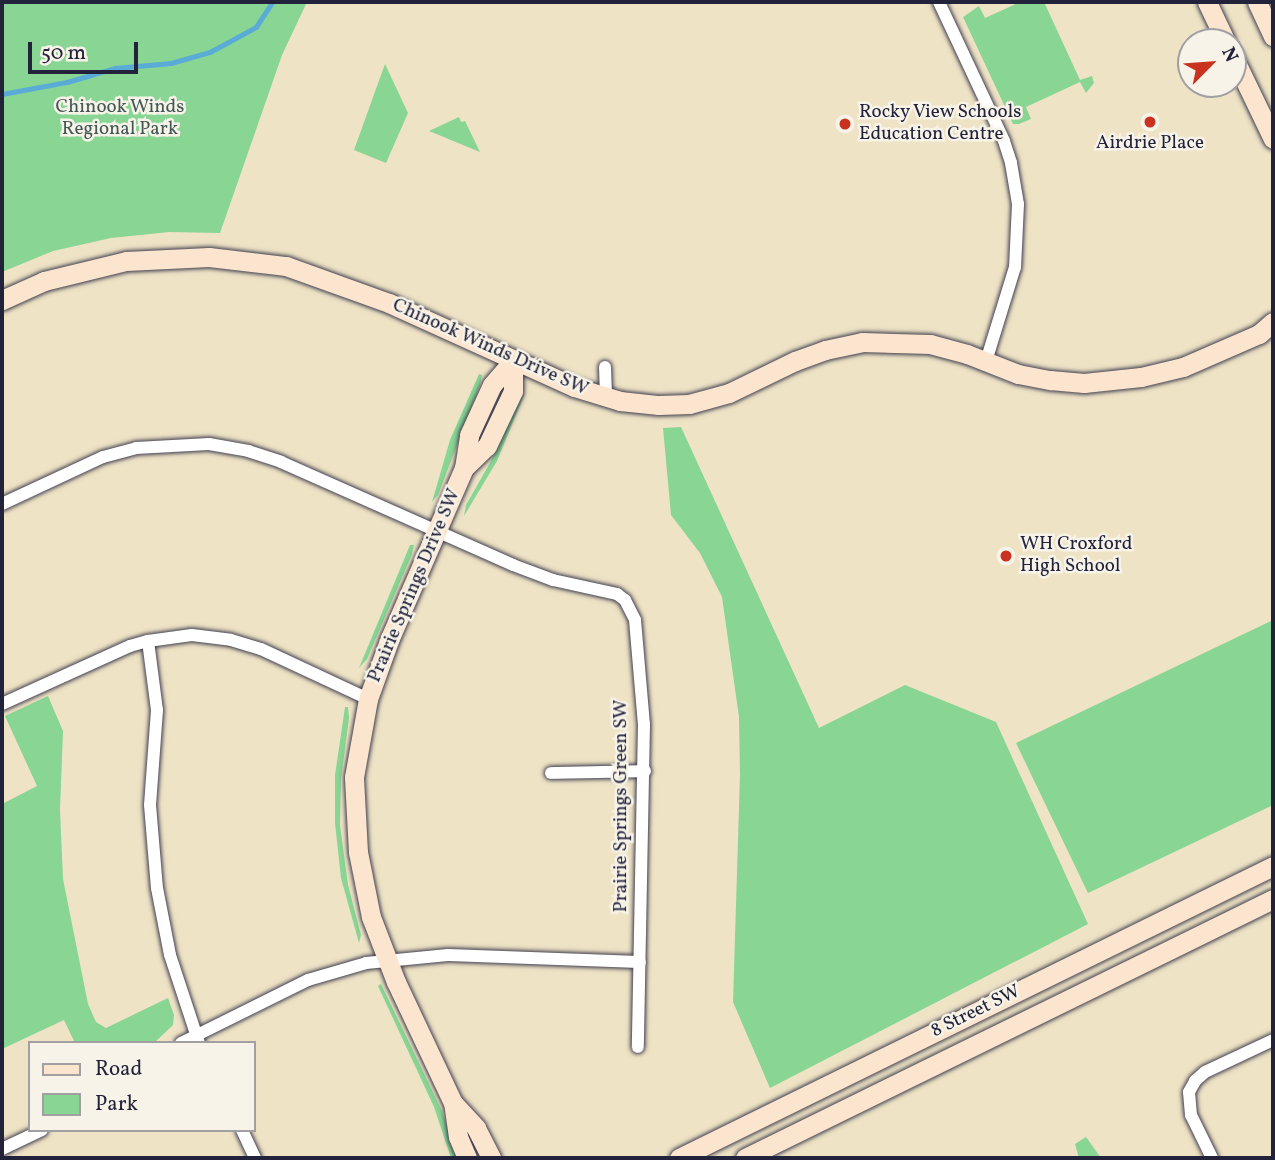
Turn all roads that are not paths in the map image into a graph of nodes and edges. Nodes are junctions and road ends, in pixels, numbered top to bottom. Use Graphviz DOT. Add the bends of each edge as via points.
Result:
graph roads {
  1 [pos="939,2"];
  2 [pos="1208,2"];
  3 [pos="1257,2"];
  4 [pos="1220,28"];
  5 [pos="1273,37"];
  6 [pos="1247,85"];
  7 [pos="1262,117"];
  8 [pos="1273,139"];
  9 [pos="1273,149"];
  10 [pos="2,300"];
  11 [pos="1269,329"];
  12 [pos="513,361"];
  13 [pos="986,361"];
  14 [pos="606,367"];
  15 [pos="606,397"];
  16 [pos="2,504"];
  17 [pos="438,532"];
  18 [pos="148,640"];
  19 [pos="368,699"];
  20 [pos="2,704"];
  21 [pos="645,771"];
  22 [pos="551,773"];
  23 [pos="1273,866"];
  24 [pos="1273,899"];
  25 [pos="387,961"];
  26 [pos="640,962"];
  27 [pos="197,1039"];
  28 [pos="1273,1040"];
  29 [pos="638,1047"];
  30 [pos="453,1103"];
  31 [pos="38,1132"];
  32 [pos="243,1132"];
  33 [pos="2,1149"];
  34 [pos="255,1158"];
  35 [pos="467,1158"];
  36 [pos="491,1158"];
  37 [pos="679,1158"];
  38 [pos="745,1158"];
  39 [pos="1212,1158"];
  1 -- 13 [label="street" via="1004,141 1018,204 1015,267"];
  2 -- 4 [label="street"];
  3 -- 5 [label="street"];
  6 -- 7 [label="street"];
  7 -- 8 [label="street"];
  7 -- 9 [label="street"];
  10 -- 12 [label="street, Chinook Winds Drive SW" via="44,281 126,261 230,258 286,266 334,282"];
  11 -- 13 [label="street, Chinook Winds Drive SW" via="1183,367 1124,379 1050,380"];
  12 -- 15 [label="street, Chinook Winds Drive SW"];
  12 -- 17 [label="street, Prairie Springs Drive SW" via="513,391 486,446 464,468"];
  13 -- 15 [label="street, Chinook Winds Drive SW" via="930,344 862,342 825,349 729,393 689,404 659,405"];
  14 -- 15 [label="street"];
  16 -- 17 [label="street, Prairie Springs Green SW" via="103,457 136,448 209,444 281,462"];
  17 -- 19 [label="street, Prairie Springs Drive SW"];
  17 -- 21 [label="street, Prairie Springs Green SW" via="554,580 617,594 625,600 635,620"];
  18 -- 19 [label="street" via="192,635 231,640 261,649"];
  18 -- 20 [label="street"];
  18 -- 27 [label="street" via="157,710 150,794 157,888 170,955"];
  19 -- 25 [label="street, Prairie Springs Drive SW" via="358,743 355,818 363,883"];
  21 -- 22 [label="street"];
  21 -- 26 [label="street, Prairie Springs Green SW"];
  23 -- 37 [label="street, 8 Street SW"];
  24 -- 38 [label="street, 8 Street SW"];
  25 -- 26 [label="street" via="448,955"];
  25 -- 27 [label="street" via="308,980"];
  25 -- 30 [label="street, Prairie Springs Drive SW"];
  26 -- 29 [label="street, Prairie Springs Green SW"];
  28 -- 39 [label="street" via="1205,1072 1189,1092 1191,1115"];
  30 -- 35 [label="street, Prairie Springs Drive SW" via="458,1137"];
  30 -- 36 [label="street, Prairie Springs Drive SW" via="476,1128"];
  31 -- 33 [label="street"];
  32 -- 34 [label="street"];
}
